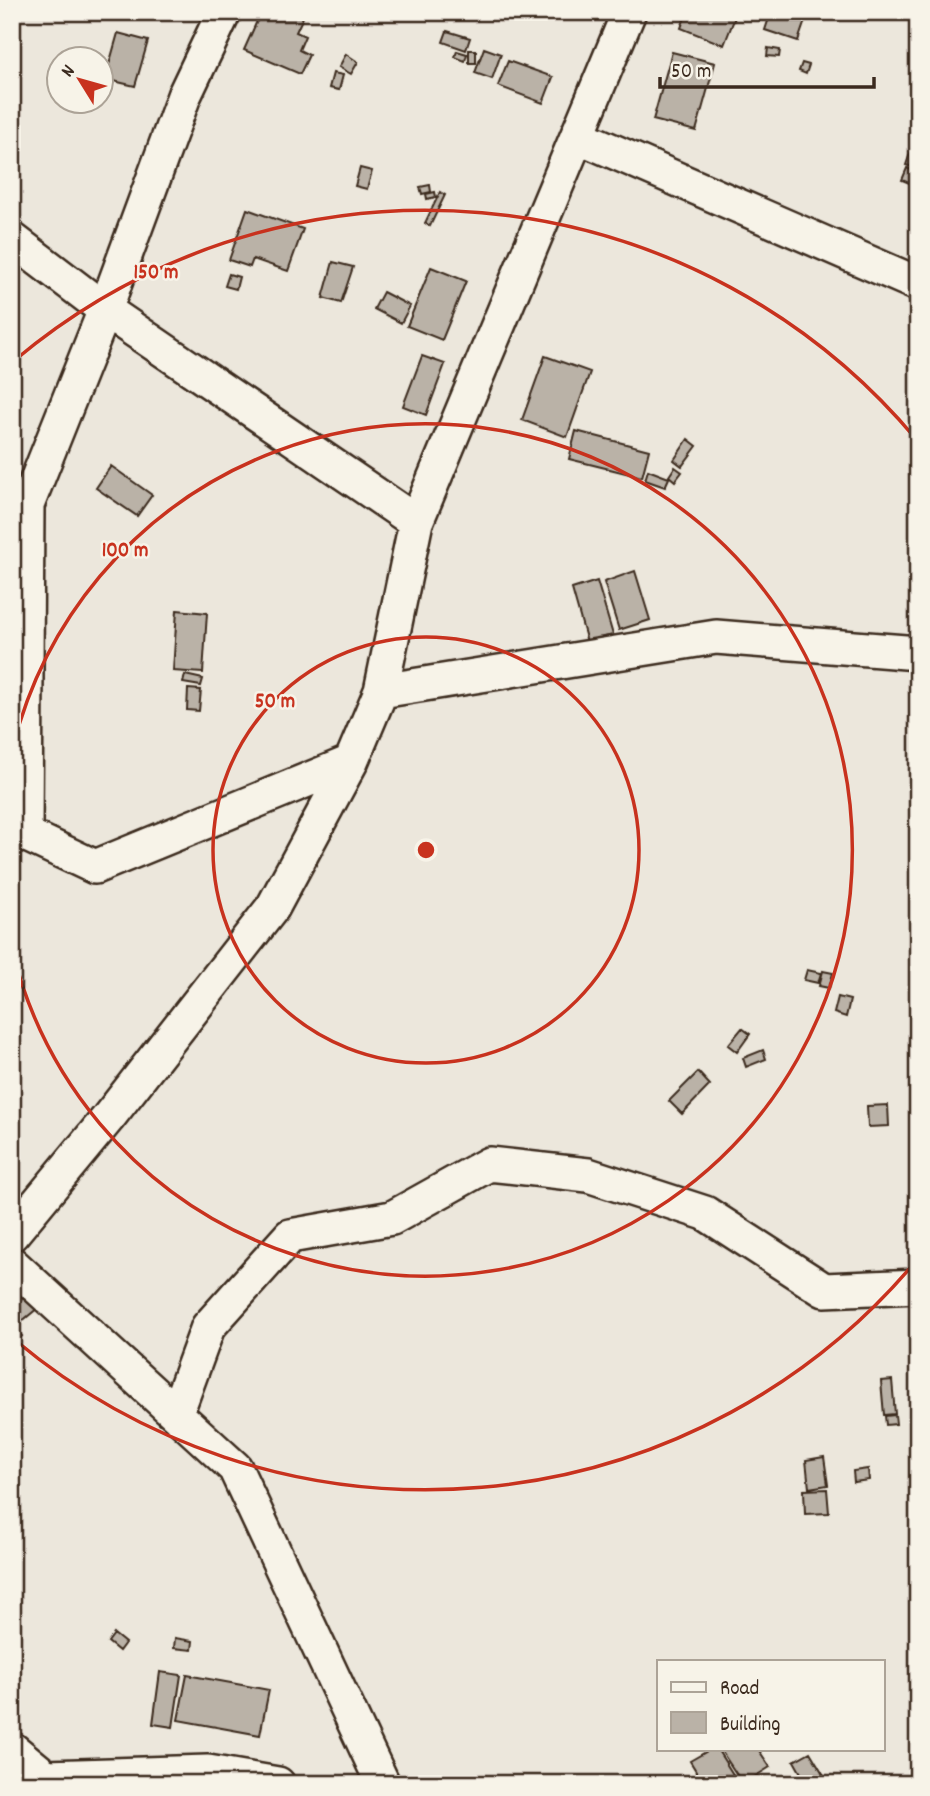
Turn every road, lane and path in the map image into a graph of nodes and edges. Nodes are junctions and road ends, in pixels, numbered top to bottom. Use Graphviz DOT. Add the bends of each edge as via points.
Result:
graph roads {
  1 [pos="224,12"];
  2 [pos="629,12"];
  3 [pos="578,136"];
  4 [pos="12,239"];
  5 [pos="918,284"];
  6 [pos="105,310"];
  7 [pos="416,522"];
  8 [pos="918,653"];
  9 [pos="381,691"];
  10 [pos="351,762"];
  11 [pos="12,1234"];
  12 [pos="12,1264"];
  13 [pos="918,1286"];
  14 [pos="176,1414"];
  15 [pos="12,1749"];
  16 [pos="278,1784"];
  17 [pos="383,1784"];
  1 -- 6 [label="street" via="184,96"];
  2 -- 3 [label="street"];
  3 -- 5 [label="street"];
  3 -- 7 [label="street"];
  4 -- 6 [label="street"];
  6 -- 7 [label="street"];
  6 -- 10 [label="street" via="27,505 25,834 95,867"];
  7 -- 9 [label="street"];
  8 -- 9 [label="street" via="716,637"];
  9 -- 10 [label="street"];
  10 -- 11 [label="street" via="273,907"];
  12 -- 14 [label="street"];
  13 -- 14 [label="street" via="824,1290 705,1213 588,1175 489,1164 392,1218 289,1236 208,1328"];
  14 -- 17 [label="street" via="235,1468"];
  15 -- 16 [label="street" via="46,1777 208,1772"];
}
